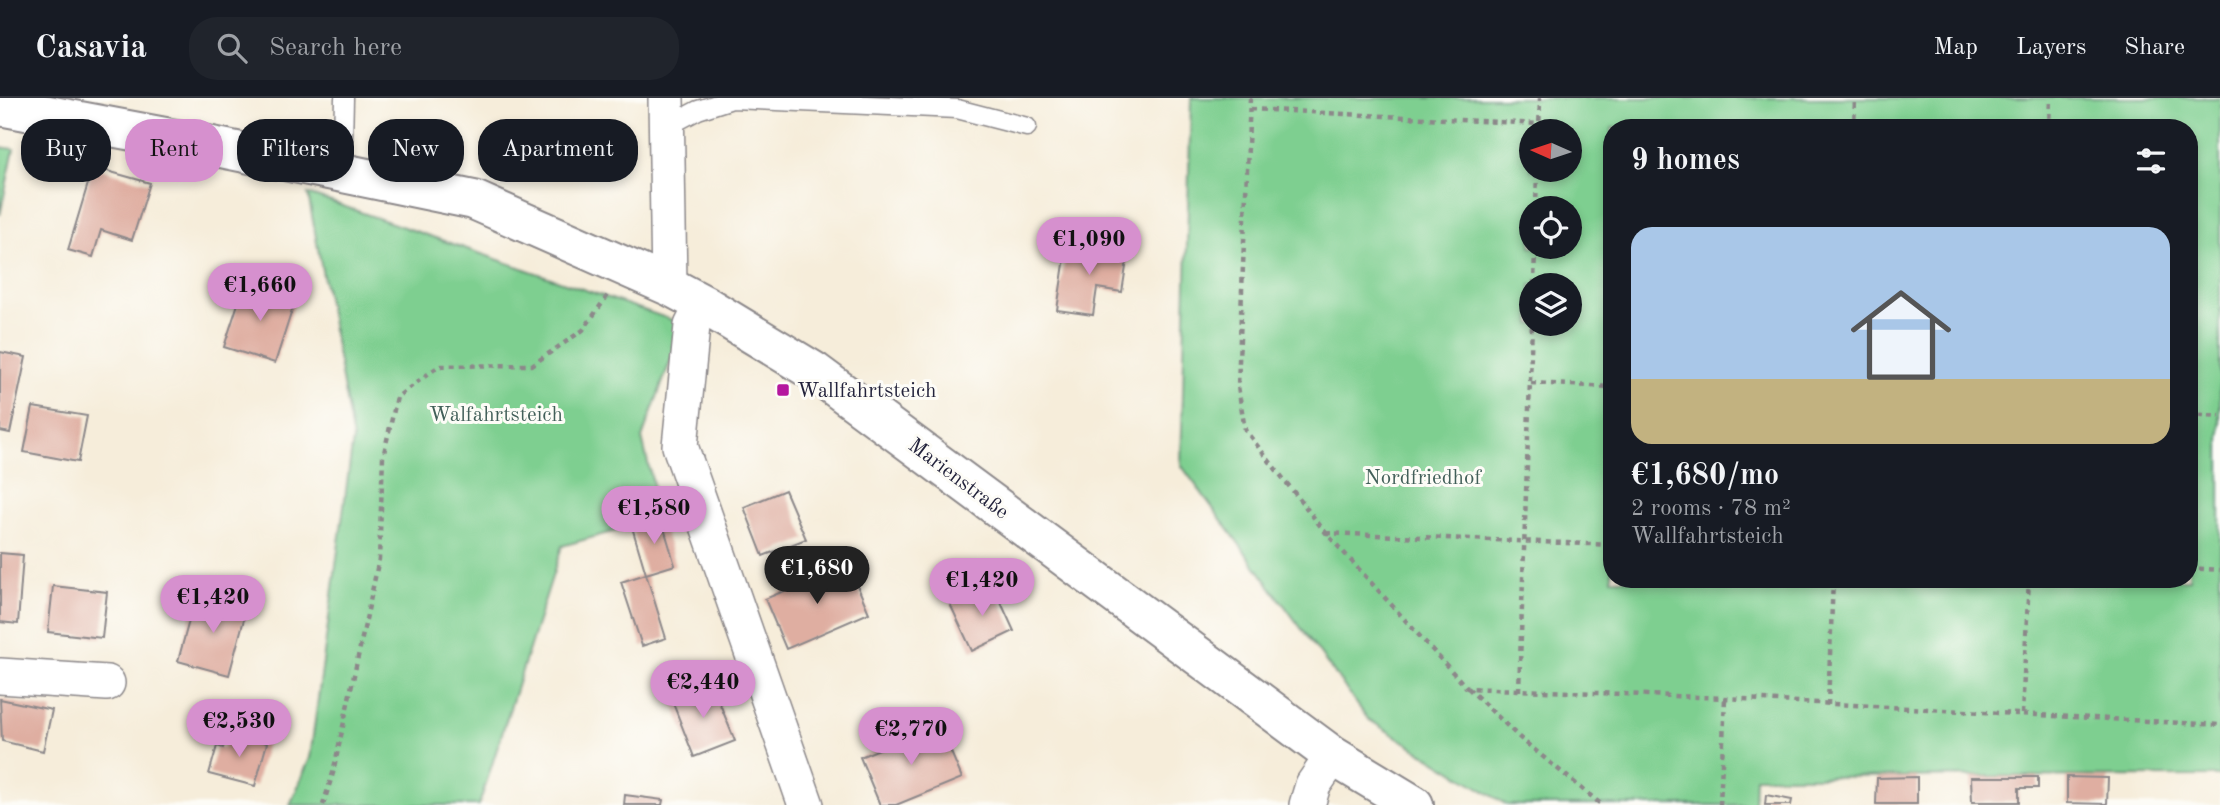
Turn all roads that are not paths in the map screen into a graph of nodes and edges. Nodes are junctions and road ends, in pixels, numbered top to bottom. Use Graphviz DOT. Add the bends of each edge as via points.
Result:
graph roads {
  1 [pos="344,98"];
  2 [pos="0,106"];
  3 [pos="667,112"];
  4 [pos="344,119"];
  5 [pos="1027,127"];
  6 [pos="237,152"];
  7 [pos="354,175"];
  8 [pos="669,286"];
  9 [pos="704,304"];
  10 [pos="0,676"];
  11 [pos="107,683"];
  12 [pos="1333,756"];
  13 [pos="806,805"];
  14 [pos="1307,805"];
  15 [pos="1415,805"];
  1 -- 4 [label="lane"];
  2 -- 6 [label="main road, Marienstraße"];
  3 -- 5 [label="lane" via="698,110 732,99 957,109"];
  3 -- 8 [label="street"];
  7 -- 8 [label="main road, Marienstraße" via="474,200"];
  8 -- 9 [label="main road, Marienstraße"];
  9 -- 12 [label="main road, Marienstraße" via="815,372"];
  9 -- 13 [label="street" via="692,326 680,446"];
  10 -- 11 [label="street"];
  12 -- 14 [label="street"];
  12 -- 15 [label="main road, Marienstraße"];
}
